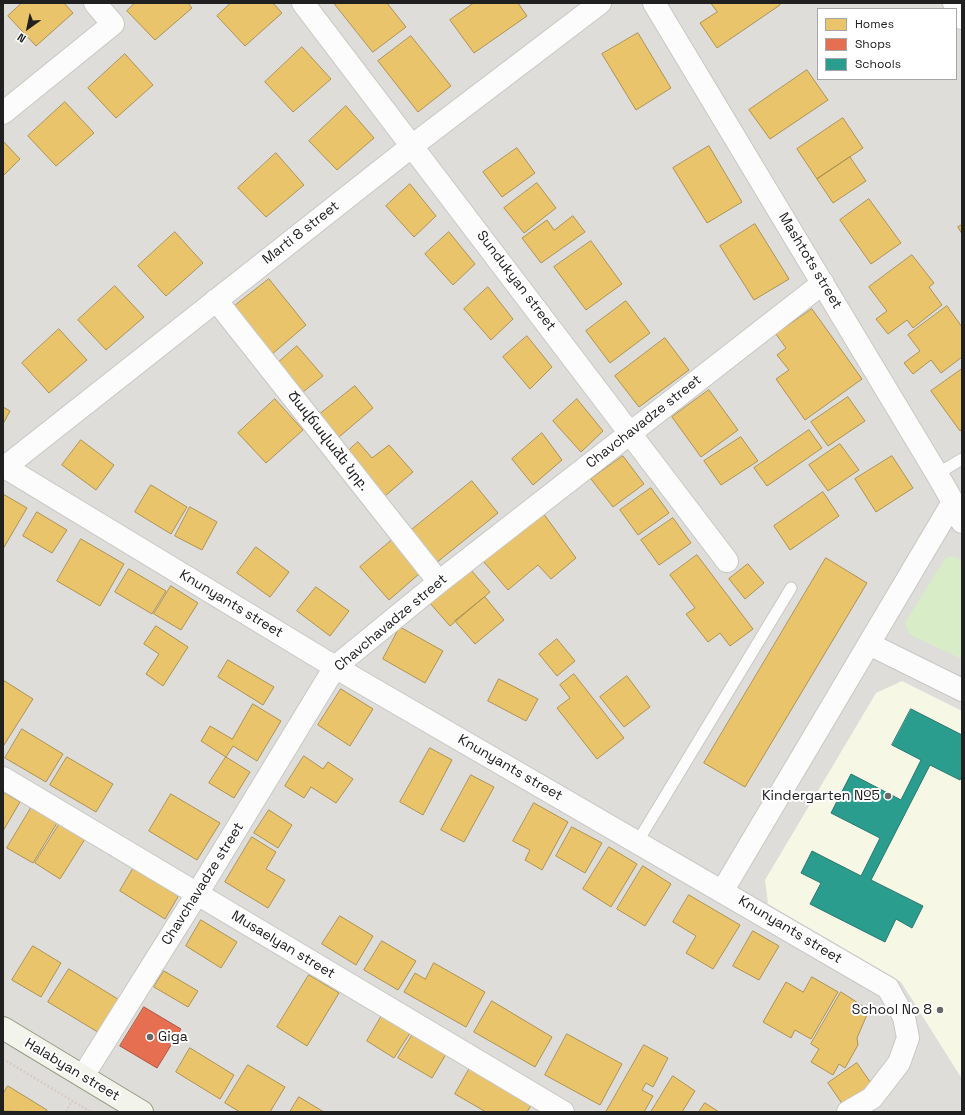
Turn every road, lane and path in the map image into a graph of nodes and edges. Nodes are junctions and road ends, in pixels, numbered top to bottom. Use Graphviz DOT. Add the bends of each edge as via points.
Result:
graph roads {
  1 [pos="96,3"];
  2 [pos="303,3"];
  3 [pos="600,3"];
  4 [pos="654,3"];
  5 [pos="957,9"];
  6 [pos="962,18"];
  7 [pos="3,113"];
  8 [pos="412,146"];
  9 [pos="823,283"];
  10 [pos="216,300"];
  11 [pos="631,433"];
  12 [pos="962,459"];
  13 [pos="4,466"];
  14 [pos="937,474"];
  15 [pos="958,512"];
  16 [pos="727,561"];
  17 [pos="439,582"];
  18 [pos="791,588"];
  19 [pos="869,644"];
  20 [pos="335,667"];
  21 [pos="962,690"];
  22 [pos="3,778"];
  23 [pos="638,841"];
  24 [pos="723,890"];
  25 [pos="197,894"];
  26 [pos="3,1028"];
  27 [pos="3,1060"];
  28 [pos="83,1076"];
  29 [pos="72,1101"];
  30 [pos="66,1112"];
  31 [pos="91,1112"];
  32 [pos="142,1112"];
  33 [pos="563,1112"];
  34 [pos="848,1112"];
  1 -- 7 [label="street" via="113,24"];
  2 -- 8 [label="street, Sundukyan street"];
  3 -- 8 [label="street, Marti 8 street"];
  4 -- 9 [label="street, Mashtots street"];
  5 -- 6 [label="street"];
  8 -- 10 [label="street, Marti 8 street"];
  8 -- 11 [label="street, Sundukyan street"];
  9 -- 11 [label="street, Chavchavadze street"];
  9 -- 14 [label="street, Mashtots street"];
  10 -- 13 [label="street, Marti 8 street"];
  10 -- 17 [label="street, Ճավճավաձե նրբ."];
  11 -- 16 [label="street, Sundukyan street"];
  11 -- 17 [label="street, Chavchavadze street"];
  12 -- 14 [label="lane"];
  13 -- 20 [label="street, Knunyants street"];
  14 -- 15 [label="street, Mashtots street"];
  15 -- 19 [label="street"];
  17 -- 20 [label="street, Chavchavadze street"];
  18 -- 23 [label="lane"];
  19 -- 21 [label="street"];
  19 -- 24 [label="street"];
  20 -- 23 [label="street, Knunyants street"];
  20 -- 25 [label="street, Chavchavadze street"];
  22 -- 25 [label="street, Musaelyan street"];
  23 -- 24 [label="street, Knunyants street"];
  24 -- 34 [label="street, Knunyants street" via="888,988 904,1016 908,1038 899,1063 872,1098"];
  25 -- 28 [label="street, Chavchavadze street"];
  25 -- 33 [label="street, Musaelyan street"];
  26 -- 28 [label="main road, Halabyan street"];
  27 -- 29 [label="path"];
  28 -- 32 [label="main road, Halabyan street"];
  29 -- 30 [label="path"];
  29 -- 31 [label="path"];
}
